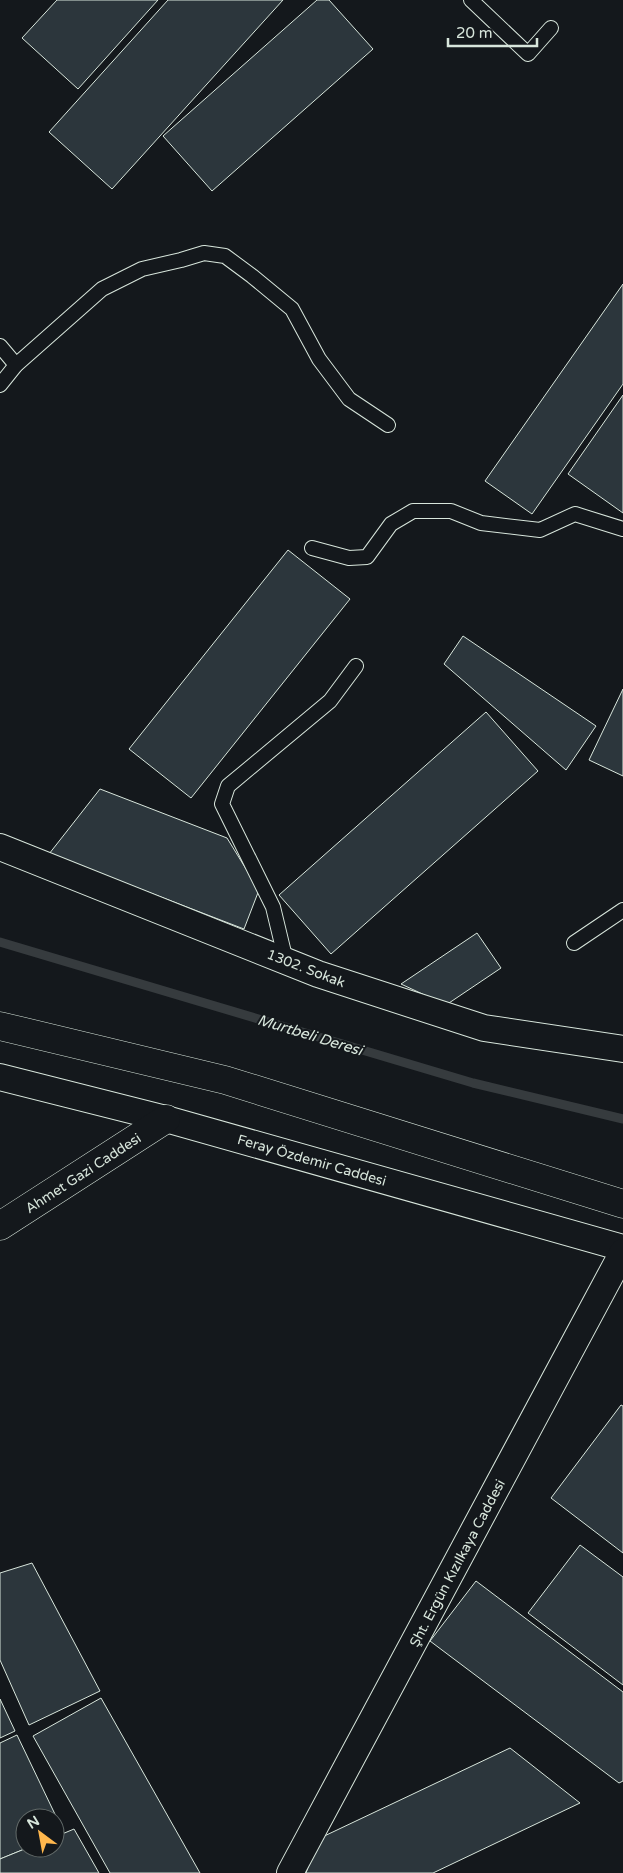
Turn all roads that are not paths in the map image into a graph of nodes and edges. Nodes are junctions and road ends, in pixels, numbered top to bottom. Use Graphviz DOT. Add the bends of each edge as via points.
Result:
graph roads {
  1 [pos="471,0"];
  2 [pos="551,28"];
  3 [pos="0,346"];
  4 [pos="16,365"];
  5 [pos="0,384"];
  6 [pos="388,425"];
  7 [pos="623,529"];
  8 [pos="312,548"];
  9 [pos="356,666"];
  10 [pos="0,847"];
  11 [pos="623,910"];
  12 [pos="574,943"];
  13 [pos="286,961"];
  14 [pos="0,1026"];
  15 [pos="623,1049"];
  16 [pos="0,1076"];
  17 [pos="166,1119"];
  18 [pos="623,1204"];
  19 [pos="0,1226"];
  20 [pos="623,1248"];
  21 [pos="623,1252"];
  22 [pos="290,1873"];
  1 -- 2 [label="lane" via="528,54"];
  3 -- 4 [label="lane"];
  4 -- 5 [label="lane"];
  4 -- 6 [label="lane" via="102,289 142,269 204,253 225,256 292,309 319,359 349,399"];
  7 -- 8 [label="lane" via="575,514 540,530 481,523 451,511 413,511 391,524 366,557 349,558"];
  9 -- 13 [label="lane" via="330,702 228,786 222,804 273,907"];
  10 -- 13 [label="street, 1302. Sokak"];
  11 -- 12 [label="lane"];
  13 -- 15 [label="street, 1302. Sokak" via="484,1028"];
  14 -- 18 [label="street" via="225,1080"];
  16 -- 17 [label="street, Feray Özdemir Caddesi"];
  17 -- 19 [label="street, Ahmet Gazi Caddesi"];
  17 -- 20 [label="street, Feray Özdemir Caddesi"];
  21 -- 22 [label="street, Şht. Ergün Kızılkaya Caddesi"];
}
